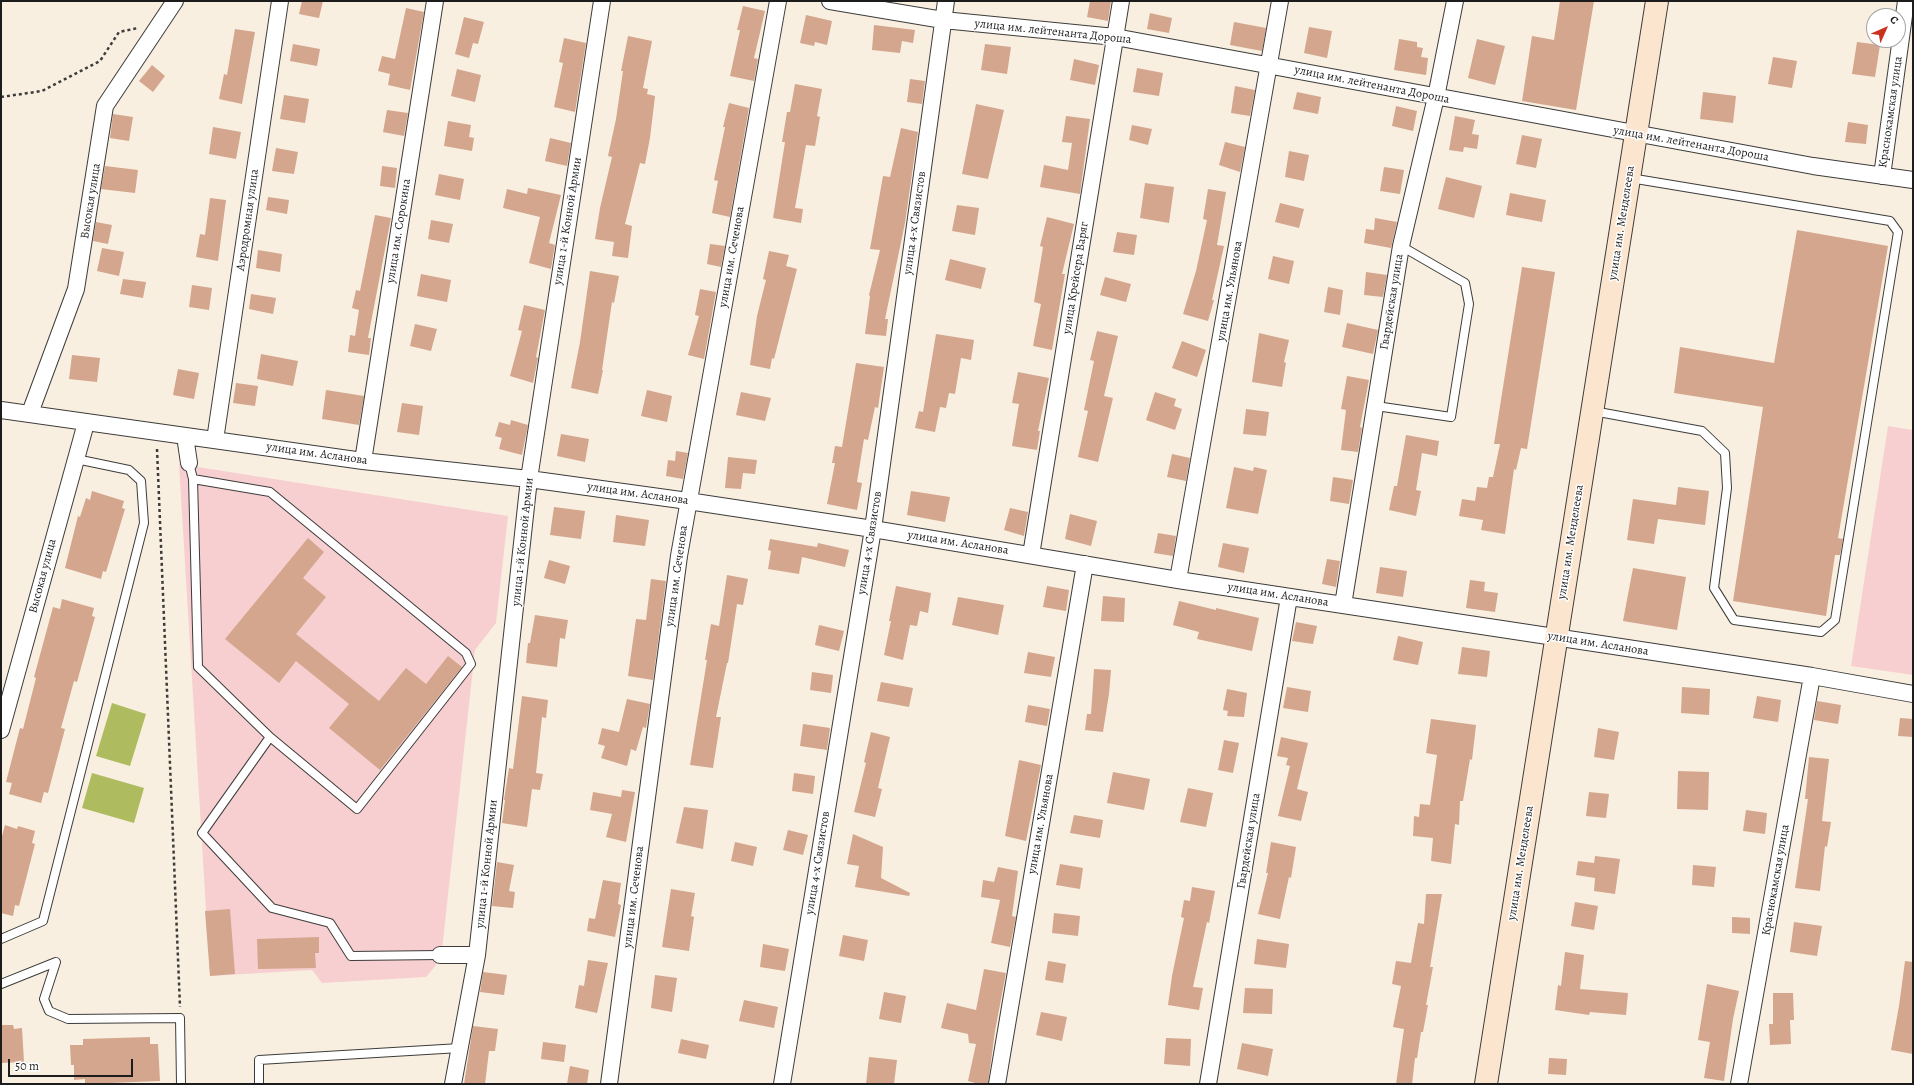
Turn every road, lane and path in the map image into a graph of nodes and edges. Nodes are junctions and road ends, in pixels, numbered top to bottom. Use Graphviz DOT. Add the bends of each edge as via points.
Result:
graph roads {
  1 [pos="175,1"];
  2 [pos="280,1"];
  3 [pos="435,1"];
  4 [pos="602,1"];
  5 [pos="778,1"];
  6 [pos="830,1"];
  7 [pos="946,1"];
  8 [pos="1121,1"];
  9 [pos="1280,1"];
  10 [pos="1455,1"];
  11 [pos="1657,1"];
  12 [pos="1906,1"];
  13 [pos="943,20"];
  14 [pos="160,25"];
  15 [pos="1114,37"];
  16 [pos="1270,65"];
  17 [pos="1,97"];
  18 [pos="1436,97"];
  19 [pos="1636,135"];
  20 [pos="1882,176"];
  21 [pos="1629,178"];
  22 [pos="1913,180"];
  23 [pos="1401,246"];
  24 [pos="1376,406"];
  25 [pos="1,410"];
  26 [pos="1592,411"];
  27 [pos="30,413"];
  28 [pos="86,423"];
  29 [pos="156,432"];
  30 [pos="185,436"];
  31 [pos="215,440"];
  32 [pos="76,459"];
  33 [pos="364,461"];
  34 [pos="189,463"];
  35 [pos="193,479"];
  36 [pos="529,479"];
  37 [pos="688,501"];
  38 [pos="873,529"];
  39 [pos="1031,555"];
  40 [pos="1085,564"];
  41 [pos="1178,580"];
  42 [pos="1289,597"];
  43 [pos="1343,605"];
  44 [pos="1556,637"];
  45 [pos="1812,676"];
  46 [pos="1913,694"];
  47 [pos="1,730"];
  48 [pos="270,737"];
  49 [pos="1,939"];
  50 [pos="440,954"];
  51 [pos="477,956"];
  52 [pos="1,984"];
  53 [pos="180,1018"];
  54 [pos="460,1048"];
  55 [pos="181,1084"];
  56 [pos="259,1084"];
  57 [pos="453,1084"];
  58 [pos="609,1084"];
  59 [pos="782,1084"];
  60 [pos="997,1084"];
  61 [pos="1208,1084"];
  62 [pos="1486,1084"];
  63 [pos="1740,1084"];
  1 -- 14 [label="street, Высокая улица"];
  2 -- 31 [label="street, Аэродромная улица"];
  3 -- 33 [label="street, улица им. Сорокина"];
  4 -- 36 [label="street, улица 1-й Конной Армии"];
  5 -- 37 [label="street, улица им. Сеченова"];
  6 -- 13 [label="street, улица им. лейтенанта Дороша"];
  7 -- 13 [label="street, улица 4-х Связистов"];
  8 -- 15 [label="street, улица Крейсера Варяг"];
  9 -- 16 [label="street, улица им. Ульянова"];
  10 -- 18 [label="street, Гвардейская улица"];
  11 -- 19 [label="main road, улица им. Менделеева"];
  12 -- 20 [label="street, Краснокамская улица"];
  13 -- 15 [label="street, улица им. лейтенанта Дороша"];
  13 -- 38 [label="street, улица 4-х Связистов"];
  14 -- 17 [label="path" via="119,32 100,61 42,91"];
  14 -- 27 [label="street, Высокая улица" via="106,106 76,289"];
  15 -- 16 [label="street, улица им. лейтенанта Дороша"];
  15 -- 39 [label="street, улица Крейсера Варяг"];
  16 -- 18 [label="street, улица им. лейтенанта Дороша"];
  16 -- 41 [label="street, улица им. Ульянова"];
  18 -- 19 [label="street, улица им. лейтенанта Дороша"];
  18 -- 23 [label="street, Гвардейская улица"];
  19 -- 20 [label="street, улица им. лейтенанта Дороша"];
  19 -- 21 [label="main road, улица им. Менделеева"];
  20 -- 22 [label="street, улица им. лейтенанта Дороша"];
  21 -- 26 [label="main road, улица им. Менделеева"];
  21 -- 26 [label="lane" via="1890,221 1898,232 1835,620 1821,632 1734,620 1714,588 1727,488 1725,453 1702,431"];
  23 -- 24 [label="street, Гвардейская улица"];
  23 -- 24 [label="lane" via="1465,283 1469,304 1455,399 1451,417"];
  24 -- 43 [label="street, Гвардейская улица"];
  25 -- 27 [label="street, улица им. Асланова"];
  26 -- 44 [label="main road, улица им. Менделеева"];
  27 -- 28 [label="street, улица им. Асланова"];
  28 -- 29 [label="street, улица им. Асланова"];
  28 -- 32 [label="street, Высокая улица"];
  29 -- 30 [label="street, улица им. Асланова"];
  29 -- 53 [label="path"];
  30 -- 31 [label="street, улица им. Асланова"];
  30 -- 34 [label="street"];
  31 -- 33 [label="street, улица им. Асланова"];
  32 -- 47 [label="street, Высокая улица"];
  32 -- 49 [label="lane" via="129,470 141,481 144,523 43,921"];
  33 -- 36 [label="street, улица им. Асланова"];
  34 -- 35 [label="lane"];
  35 -- 48 [label="lane" via="198,667"];
  35 -- 48 [label="lane" via="270,492 466,653 471,664 357,809"];
  36 -- 37 [label="street, улица им. Асланова"];
  36 -- 51 [label="street, улица 1-й Конной Армии"];
  37 -- 38 [label="street, улица им. Асланова"];
  37 -- 58 [label="street, улица им. Сеченова"];
  38 -- 39 [label="street, улица им. Асланова"];
  38 -- 59 [label="street, улица 4-х Связистов"];
  39 -- 40 [label="street, улица им. Асланова"];
  40 -- 41 [label="street, улица им. Асланова"];
  40 -- 60 [label="street, улица им. Ульянова"];
  41 -- 42 [label="street, улица им. Асланова"];
  42 -- 43 [label="street, улица им. Асланова"];
  42 -- 61 [label="street, Гвардейская улица"];
  43 -- 44 [label="street, улица им. Асланова"];
  44 -- 45 [label="street, улица им. Асланова"];
  44 -- 62 [label="main road, улица им. Менделеева"];
  45 -- 46 [label="street, улица им. Асланова"];
  45 -- 63 [label="street, Краснокамская улица"];
  48 -- 50 [label="lane" via="202,833 272,908 330,923 352,956"];
  50 -- 51 [label="street"];
  51 -- 54 [label="street, улица 1-й Конной Армии"];
  52 -- 53 [label="lane" via="56,962 44,999 49,1011 68,1019"];
  53 -- 55 [label="lane"];
  54 -- 56 [label="lane" via="259,1060"];
  54 -- 57 [label="street, улица 1-й Конной Армии"];
}
